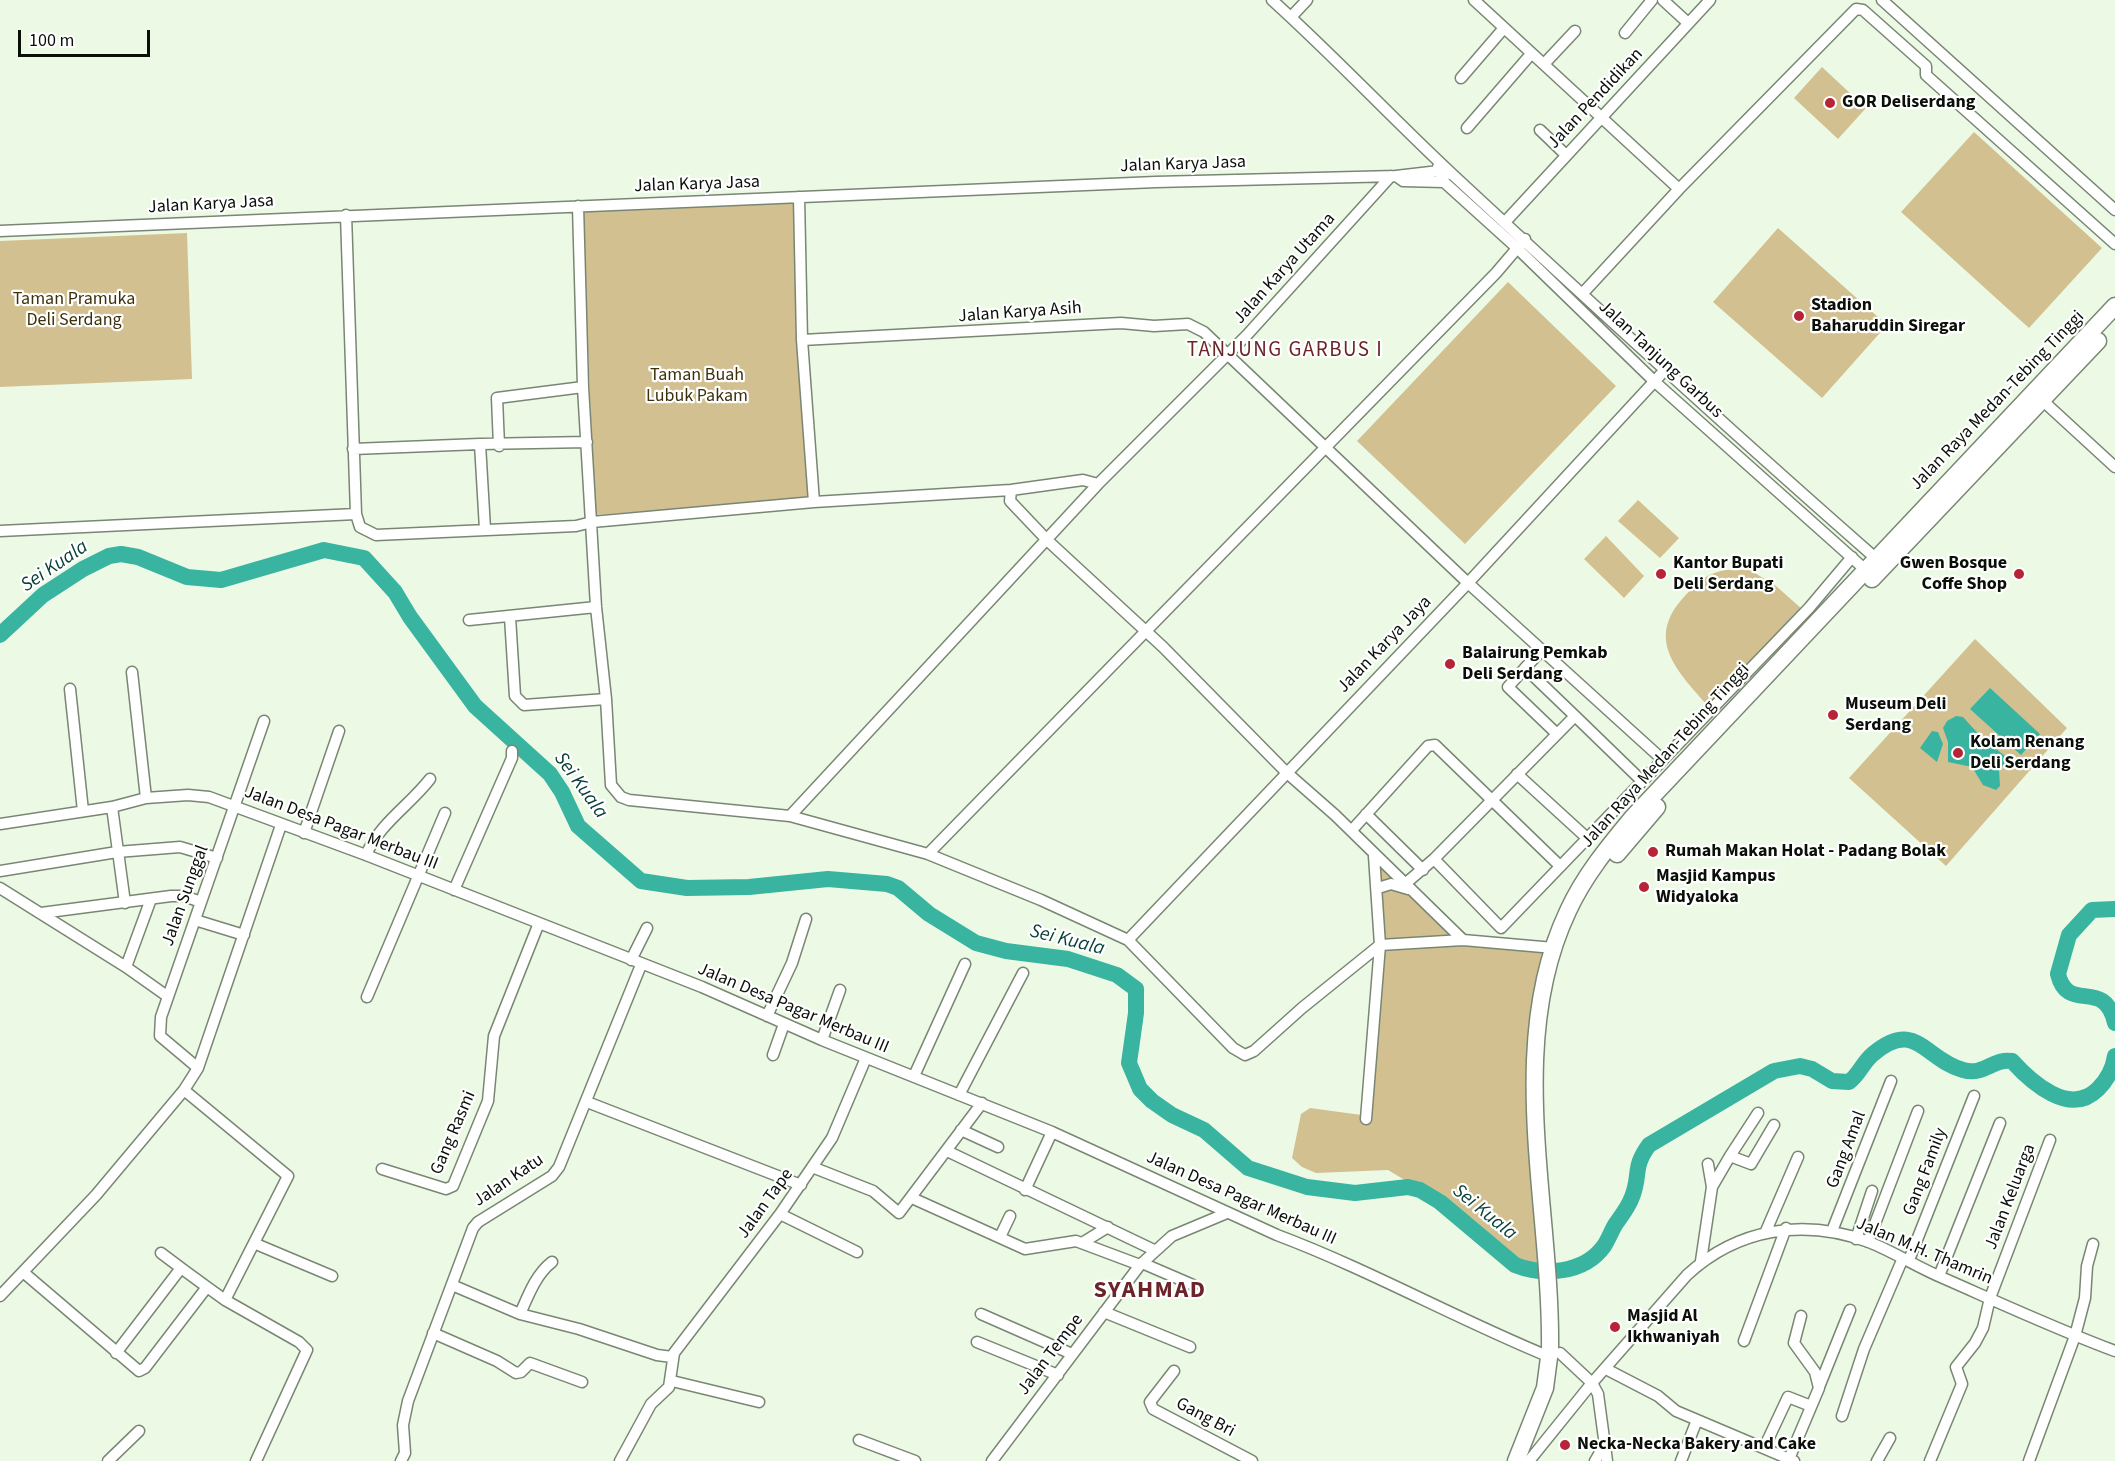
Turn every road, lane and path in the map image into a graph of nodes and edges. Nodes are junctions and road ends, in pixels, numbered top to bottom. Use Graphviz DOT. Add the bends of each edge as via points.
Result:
graph roads {
  1 [pos="1272,0"];
  2 [pos="1307,0"];
  3 [pos="1474,0"];
  4 [pos="1652,0"];
  5 [pos="1663,0"];
  6 [pos="1710,0"];
  7 [pos="1882,0"];
  8 [pos="1486,4"];
  9 [pos="1291,17"];
  10 [pos="1688,23"];
  11 [pos="1504,28"];
  12 [pos="1575,31"];
  13 [pos="1625,33"];
  14 [pos="1532,54"];
  15 [pos="1544,64"];
  16 [pos="1461,78"];
  17 [pos="1602,119"];
  18 [pos="1467,128"];
  19 [pos="1540,130"];
  20 [pos="1566,155"];
  21 [pos="1436,158"];
  22 [pos="1439,171"];
  23 [pos="1394,176"];
  24 [pos="1448,178"];
  25 [pos="1679,189"];
  26 [pos="799,197"];
  27 [pos="578,206"];
  28 [pos="2115,210"];
  29 [pos="346,215"];
  30 [pos="1506,221"];
  31 [pos="0,231"];
  32 [pos="1525,239"];
  33 [pos="2115,244"];
  34 [pos="1517,248"];
  35 [pos="1583,293"];
  36 [pos="2115,306"];
  37 [pos="2115,322"];
  38 [pos="802,340"];
  39 [pos="1228,355"];
  40 [pos="1664,371"];
  41 [pos="1655,382"];
  42 [pos="583,387"];
  43 [pos="2042,400"];
  44 [pos="587,442"];
  45 [pos="480,444"];
  46 [pos="499,446"];
  47 [pos="1327,446"];
  48 [pos="353,449"];
  49 [pos="2115,467"];
  50 [pos="1098,484"];
  51 [pos="1011,490"];
  52 [pos="814,502"];
  53 [pos="356,514"];
  54 [pos="592,522"];
  55 [pos="485,529"];
  56 [pos="0,531"];
  57 [pos="1047,540"];
  58 [pos="1852,557"];
  59 [pos="1875,567"];
  60 [pos="1468,583"];
  61 [pos="596,607"];
  62 [pos="510,617"];
  63 [pos="469,620"];
  64 [pos="1146,631"];
  65 [pos="1542,650"];
  66 [pos="1525,668"];
  67 [pos="132,672"];
  68 [pos="70,689"];
  69 [pos="606,699"];
  70 [pos="1575,716"];
  71 [pos="264,721"];
  72 [pos="339,731"];
  73 [pos="1557,734"];
  74 [pos="512,751"];
  75 [pos="1663,760"];
  76 [pos="1286,772"];
  77 [pos="1517,774"];
  78 [pos="430,779"];
  79 [pos="1642,782"];
  80 [pos="146,798"];
  81 [pos="1493,800"];
  82 [pos="235,806"];
  83 [pos="112,807"];
  84 [pos="83,811"];
  85 [pos="445,813"];
  86 [pos="1366,814"];
  87 [pos="790,816"];
  88 [pos="0,824"];
  89 [pos="282,825"];
  90 [pos="1352,830"];
  91 [pos="304,833"];
  92 [pos="1587,838"];
  93 [pos="117,852"];
  94 [pos="928,854"];
  95 [pos="366,855"];
  96 [pos="1374,856"];
  97 [pos="217,858"];
  98 [pos="1434,859"];
  99 [pos="1560,866"];
  100 [pos="1423,870"];
  101 [pos="0,872"];
  102 [pos="416,876"];
  103 [pos="1408,887"];
  104 [pos="0,888"];
  105 [pos="1378,888"];
  106 [pos="454,890"];
  107 [pos="151,899"];
  108 [pos="201,902"];
  109 [pos="125,903"];
  110 [pos="41,913"];
  111 [pos="806,919"];
  112 [pos="195,920"];
  113 [pos="539,923"];
  114 [pos="647,928"];
  115 [pos="1501,928"];
  116 [pos="244,936"];
  117 [pos="1128,940"];
  118 [pos="1463,940"];
  119 [pos="1494,942"];
  120 [pos="1380,945"];
  121 [pos="1554,948"];
  122 [pos="631,960"];
  123 [pos="965,964"];
  124 [pos="641,965"];
  125 [pos="126,967"];
  126 [pos="1023,973"];
  127 [pos="840,990"];
  128 [pos="167,996"];
  129 [pos="367,997"];
  130 [pos="767,1016"];
  131 [pos="784,1024"];
  132 [pos="822,1040"];
  133 [pos="773,1055"];
  134 [pos="866,1058"];
  135 [pos="198,1068"];
  136 [pos="914,1076"];
  137 [pos="1892,1081"];
  138 [pos="184,1090"];
  139 [pos="959,1095"];
  140 [pos="1974,1096"];
  141 [pos="587,1102"];
  142 [pos="982,1103"];
  143 [pos="1918,1111"];
  144 [pos="1758,1113"];
  145 [pos="1366,1119"];
  146 [pos="2001,1123"];
  147 [pos="1774,1125"];
  148 [pos="961,1130"];
  149 [pos="1052,1132"];
  150 [pos="2050,1140"];
  151 [pos="998,1147"];
  152 [pos="947,1151"];
  153 [pos="1730,1156"];
  154 [pos="1798,1157"];
  155 [pos="1708,1164"];
  156 [pos="812,1167"];
  157 [pos="382,1169"];
  158 [pos="801,1185"];
  159 [pos="1712,1187"];
  160 [pos="1025,1190"];
  161 [pos="1872,1191"];
  162 [pos="912,1198"];
  163 [pos="1225,1212"];
  164 [pos="780,1214"];
  165 [pos="1010,1216"];
  166 [pos="1786,1228"];
  167 [pos="1113,1230"];
  168 [pos="1766,1231"];
  169 [pos="1832,1231"];
  170 [pos="1000,1238"];
  171 [pos="1856,1239"];
  172 [pos="1868,1242"];
  173 [pos="1083,1243"];
  174 [pos="256,1244"];
  175 [pos="2093,1244"];
  176 [pos="1550,1249"];
  177 [pos="1154,1250"];
  178 [pos="857,1252"];
  179 [pos="161,1253"];
  180 [pos="1906,1259"];
  181 [pos="1701,1261"];
  182 [pos="552,1262"];
  183 [pos="1141,1264"];
  184 [pos="181,1268"];
  185 [pos="23,1272"];
  186 [pos="332,1276"];
  187 [pos="1939,1276"];
  188 [pos="452,1285"];
  189 [pos="1193,1286"];
  190 [pos="207,1287"];
  191 [pos="1,1294"];
  192 [pos="1990,1298"];
  193 [pos="225,1300"];
  194 [pos="1850,1310"];
  195 [pos="1104,1312"];
  196 [pos="520,1314"];
  197 [pos="981,1314"];
  198 [pos="1801,1316"];
  199 [pos="433,1333"];
  200 [pos="2075,1336"];
  201 [pos="1744,1341"];
  202 [pos="977,1342"];
  203 [pos="1190,1347"];
  204 [pos="2115,1351"];
  205 [pos="116,1353"];
  206 [pos="1072,1354"];
  207 [pos="1555,1355"];
  208 [pos="673,1362"];
  209 [pos="1606,1369"];
  210 [pos="1174,1371"];
  211 [pos="1058,1375"];
  212 [pos="672,1381"];
  213 [pos="582,1383"];
  214 [pos="1592,1383"];
  215 [pos="1819,1388"];
  216 [pos="759,1402"];
  217 [pos="1811,1406"];
  218 [pos="1842,1416"];
  219 [pos="1697,1420"];
  220 [pos="139,1431"];
  221 [pos="1890,1438"];
  222 [pos="859,1440"];
  223 [pos="1605,1444"];
  224 [pos="1764,1448"];
  225 [pos="1774,1457"];
  226 [pos="1791,1460"];
  227 [pos="108,1461"];
  228 [pos="256,1461"];
  229 [pos="402,1461"];
  230 [pos="620,1461"];
  231 [pos="915,1461"];
  232 [pos="992,1461"];
  233 [pos="1252,1461"];
  234 [pos="1516,1461"];
  235 [pos="1528,1461"];
  236 [pos="1595,1461"];
  237 [pos="1607,1461"];
  238 [pos="1681,1461"];
  239 [pos="1877,1461"];
  240 [pos="1930,1461"];
  241 [pos="2029,1461"];
  1 -- 9 [label="street, Jalan Tanjung Garbus"];
  2 -- 9 [label="street"];
  3 -- 8 [label="street"];
  4 -- 13 [label="street"];
  5 -- 10 [label="street"];
  6 -- 10 [label="street, Jalan Pendidikan"];
  7 -- 28 [label="street"];
  8 -- 11 [label="street"];
  9 -- 21 [label="street, Jalan Tanjung Garbus"];
  10 -- 17 [label="street, Jalan Pendidikan"];
  11 -- 14 [label="street"];
  11 -- 16 [label="street"];
  12 -- 15 [label="street"];
  14 -- 15 [label="street"];
  14 -- 18 [label="street"];
  15 -- 17 [label="street"];
  17 -- 20 [label="street, Jalan Pendidikan"];
  17 -- 25 [label="street"];
  19 -- 20 [label="street"];
  20 -- 30 [label="street, Jalan Pendidikan"];
  21 -- 22 [label="street"];
  21 -- 24 [label="street, Jalan Tanjung Garbus"];
  22 -- 23 [label="street, Jalan Karya Jasa"];
  22 -- 24 [label="street, Jalan Karya Jasa"];
  23 -- 24 [label="street, Jalan Karya Jasa" via="1403,181"];
  23 -- 26 [label="street, Jalan Karya Jasa"];
  23 -- 39 [label="street, Jalan Karya Utama"];
  24 -- 30 [label="street, Jalan Tanjung Garbus"];
  24 -- 34 [label="street, Jalan Tanjung Garbus"];
  25 -- 33 [label="street" via="1853,10 1860,8 1923,62 1926,75"];
  25 -- 35 [label="street"];
  26 -- 27 [label="street, Jalan Karya Jasa"];
  26 -- 38 [label="street"];
  27 -- 29 [label="street, Jalan Karya Jasa"];
  27 -- 42 [label="street"];
  29 -- 31 [label="street, Jalan Karya Jasa"];
  29 -- 48 [label="street"];
  30 -- 32 [label="street, Jalan Tanjung Garbus"];
  32 -- 34 [label="street"];
  32 -- 35 [label="street, Jalan Tanjung Garbus"];
  34 -- 41 [label="street, Jalan Tanjung Garbus"];
  34 -- 47 [label="street"];
  35 -- 40 [label="street, Jalan Tanjung Garbus"];
  36 -- 59 [label="highway, Jalan Raya Medan-Tebing Tinggi"];
  37 -- 43 [label="highway, Jalan Raya Medan-Tebing Tinggi"];
  38 -- 39 [label="street, Jalan Karya Asih" via="1120,323 1188,324 1204,332"];
  38 -- 52 [label="street"];
  39 -- 47 [label="street, Jalan Karya Asih"];
  39 -- 50 [label="street, Jalan Karya Utama"];
  40 -- 41 [label="street, Jalan Karya Jaya"];
  40 -- 59 [label="street, Jalan Tanjung Garbus"];
  41 -- 58 [label="street, Jalan Tanjung Garbus"];
  41 -- 60 [label="street, Jalan Karya Jaya"];
  42 -- 44 [label="street"];
  42 -- 46 [label="street" via="497,398"];
  43 -- 49 [label="street"];
  43 -- 59 [label="highway, Jalan Raya Medan-Tebing Tinggi"];
  44 -- 46 [label="street"];
  44 -- 54 [label="street"];
  45 -- 46 [label="street"];
  45 -- 48 [label="street"];
  45 -- 55 [label="street"];
  47 -- 60 [label="street, Jalan Karya Asih"];
  47 -- 64 [label="street"];
  48 -- 53 [label="street"];
  50 -- 51 [label="street" via="1083,480"];
  50 -- 57 [label="street, Jalan Karya Utama"];
  51 -- 52 [label="street"];
  51 -- 57 [label="street" via="1010,501"];
  52 -- 54 [label="street"];
  53 -- 55 [label="street" via="360,527 376,534"];
  53 -- 56 [label="street"];
  54 -- 55 [label="street"];
  54 -- 61 [label="street"];
  57 -- 64 [label="street"];
  57 -- 87 [label="street, Jalan Karya Utama"];
  58 -- 59 [label="street, Jalan Tanjung Garbus"];
  58 -- 75 [label="street" via="1809,608"];
  59 -- 121 [label="highway, Jalan Raya Medan-Tebing Tinggi" via="1616,836 1578,891"];
  59 -- 176 [label="highway, Jalan Raya Medan-Tebing Tinggi" via="1636,831 1599,877 1578,915 1557,974 1544,1042"];
  60 -- 65 [label="street, Jalan Karya Asih"];
  60 -- 76 [label="street, Jalan Karya Jaya"];
  61 -- 62 [label="street"];
  61 -- 69 [label="street"];
  62 -- 63 [label="street"];
  62 -- 69 [label="street" via="514,696 520,704"];
  64 -- 76 [label="street"];
  64 -- 94 [label="street"];
  65 -- 66 [label="street"];
  65 -- 75 [label="street, Jalan Karya Asih"];
  66 -- 70 [label="street"];
  66 -- 73 [label="street" via="1508,687"];
  67 -- 80 [label="street"];
  68 -- 84 [label="street"];
  69 -- 87 [label="street" via="611,785 621,797"];
  70 -- 73 [label="street"];
  70 -- 79 [label="street"];
  71 -- 82 [label="street, Jalan Sunggal"];
  72 -- 91 [label="street"];
  73 -- 77 [label="street"];
  74 -- 106 [label="street"];
  75 -- 79 [label="street"];
  76 -- 90 [label="street"];
  76 -- 117 [label="street, Jalan Karya Jaya"];
  77 -- 81 [label="street"];
  77 -- 92 [label="street"];
  78 -- 95 [label="street" via="398,809"];
  79 -- 92 [label="street"];
  80 -- 82 [label="street, Jalan Desa Pagar Merbau III" via="188,795"];
  80 -- 83 [label="street, Jalan Desa Pagar Merbau III"];
  81 -- 86 [label="street" via="1431,745"];
  81 -- 98 [label="street"];
  81 -- 99 [label="street"];
  82 -- 89 [label="street, Jalan Desa Pagar Merbau III"];
  82 -- 97 [label="street, Jalan Sunggal"];
  83 -- 84 [label="street, Jalan Desa Pagar Merbau III"];
  83 -- 93 [label="street"];
  84 -- 88 [label="street, Jalan Desa Pagar Merbau III"];
  85 -- 102 [label="street"];
  86 -- 90 [label="street"];
  86 -- 100 [label="street"];
  87 -- 94 [label="street"];
  89 -- 91 [label="street, Jalan Desa Pagar Merbau III"];
  89 -- 116 [label="street"];
  90 -- 96 [label="street"];
  91 -- 95 [label="street, Jalan Desa Pagar Merbau III"];
  92 -- 99 [label="street"];
  93 -- 97 [label="street" via="180,847"];
  93 -- 101 [label="street"];
  93 -- 109 [label="street"];
  94 -- 117 [label="street"];
  95 -- 102 [label="street, Jalan Desa Pagar Merbau III"];
  96 -- 103 [label="street"];
  96 -- 105 [label="street"];
  97 -- 108 [label="street, Jalan Sunggal"];
  98 -- 100 [label="street"];
  98 -- 115 [label="street"];
  99 -- 115 [label="street"];
  100 -- 103 [label="street"];
  102 -- 106 [label="street, Jalan Desa Pagar Merbau III"];
  102 -- 129 [label="street"];
  103 -- 105 [label="street" via="1391,884"];
  103 -- 118 [label="street"];
  104 -- 110 [label="street"];
  105 -- 120 [label="street"];
  106 -- 113 [label="street, Jalan Desa Pagar Merbau III"];
  107 -- 108 [label="street" via="178,895"];
  107 -- 109 [label="street"];
  107 -- 125 [label="street"];
  108 -- 112 [label="street, Jalan Sunggal"];
  109 -- 110 [label="street"];
  110 -- 125 [label="street"];
  111 -- 130 [label="street" via="792,963"];
  112 -- 116 [label="street"];
  112 -- 128 [label="street, Jalan Sunggal"];
  113 -- 122 [label="street, Jalan Desa Pagar Merbau III"];
  113 -- 157 [label="street, Gang Rasmi" via="494,1036 488,1101 453,1186 446,1188"];
  114 -- 122 [label="street"];
  115 -- 119 [label="street"];
  116 -- 135 [label="street"];
  117 -- 120 [label="street" via="1233,1048 1245,1055"];
  118 -- 119 [label="street"];
  118 -- 120 [label="street"];
  119 -- 121 [label="street"];
  120 -- 145 [label="street"];
  121 -- 176 [label="highway, Jalan Raya Medan-Tebing Tinggi" via="1538,1007 1534,1040"];
  122 -- 124 [label="street, Jalan Desa Pagar Merbau III"];
  123 -- 136 [label="street"];
  124 -- 130 [label="street, Jalan Desa Pagar Merbau III"];
  124 -- 141 [label="street, Jalan Katu"];
  125 -- 128 [label="street"];
  126 -- 139 [label="street"];
  127 -- 132 [label="street"];
  128 -- 135 [label="street, Jalan Sunggal" via="160,1036"];
  130 -- 131 [label="street, Jalan Desa Pagar Merbau III"];
  131 -- 132 [label="street, Jalan Desa Pagar Merbau III"];
  131 -- 133 [label="street"];
  132 -- 134 [label="street, Jalan Desa Pagar Merbau III"];
  134 -- 136 [label="street, Jalan Desa Pagar Merbau III"];
  134 -- 156 [label="street, Jalan Tape" via="832,1138"];
  135 -- 138 [label="street"];
  136 -- 139 [label="street, Jalan Desa Pagar Merbau III"];
  137 -- 169 [label="street, Gang Amal"];
  138 -- 174 [label="street" via="288,1176"];
  138 -- 185 [label="street" via="84,1208"];
  139 -- 142 [label="street, Jalan Desa Pagar Merbau III"];
  140 -- 180 [label="street, Gang Family"];
  141 -- 158 [label="street"];
  141 -- 188 [label="street, Jalan Katu" via="556,1172 473,1228"];
  142 -- 148 [label="street"];
  142 -- 149 [label="street, Jalan Desa Pagar Merbau III"];
  143 -- 172 [label="street"];
  144 -- 153 [label="street"];
  146 -- 187 [label="street"];
  147 -- 153 [label="street" via="1751,1164"];
  148 -- 151 [label="street"];
  148 -- 152 [label="street"];
  149 -- 160 [label="street"];
  149 -- 163 [label="street, Jalan Desa Pagar Merbau III"];
  150 -- 192 [label="street, Jalan Keluarga"];
  152 -- 160 [label="street"];
  152 -- 162 [label="street"];
  153 -- 159 [label="street"];
  154 -- 168 [label="street"];
  155 -- 159 [label="street"];
  156 -- 158 [label="street, Jalan Tape"];
  156 -- 162 [label="street" via="873,1191 897,1214"];
  158 -- 164 [label="street, Jalan Tape"];
  159 -- 181 [label="street"];
  160 -- 167 [label="street"];
  161 -- 171 [label="street"];
  162 -- 170 [label="street"];
  163 -- 177 [label="street, Jalan Tempe" via="1172,1236"];
  163 -- 207 [label="street, Jalan Desa Pagar Merbau III" via="1320,1251 1475,1326"];
  164 -- 178 [label="street"];
  164 -- 208 [label="street, Jalan Tape"];
  165 -- 170 [label="street"];
  166 -- 168 [label="street, Jalan M.H. Thamrin"];
  166 -- 169 [label="street, Jalan M.H. Thamrin"];
  166 -- 201 [label="street"];
  167 -- 173 [label="street"];
  167 -- 177 [label="street"];
  168 -- 181 [label="street, Jalan M.H. Thamrin"];
  169 -- 171 [label="street, Jalan M.H. Thamrin"];
  170 -- 173 [label="street" via="1031,1250"];
  171 -- 172 [label="street, Jalan M.H. Thamrin"];
  172 -- 180 [label="street, Jalan M.H. Thamrin"];
  173 -- 183 [label="street"];
  174 -- 186 [label="street"];
  174 -- 193 [label="street"];
  175 -- 200 [label="street"];
  176 -- 207 [label="highway, Jalan Raya Medan-Tebing Tinggi"];
  177 -- 183 [label="street, Jalan Tempe"];
  179 -- 184 [label="street"];
  180 -- 187 [label="street, Jalan M.H. Thamrin"];
  180 -- 218 [label="street, Gang Family" via="1864,1349"];
  181 -- 209 [label="street, Jalan M.H. Thamrin"];
  182 -- 196 [label="street" via="533,1286"];
  183 -- 189 [label="street"];
  183 -- 195 [label="street, Jalan Tempe"];
  184 -- 190 [label="street"];
  184 -- 205 [label="street"];
  185 -- 191 [label="street"];
  185 -- 205 [label="street"];
  187 -- 192 [label="street, Jalan M.H. Thamrin"];
  188 -- 196 [label="street"];
  188 -- 199 [label="street, Jalan Katu"];
  190 -- 193 [label="street"];
  190 -- 205 [label="street" via="145,1368 135,1369"];
  192 -- 200 [label="street, Jalan M.H. Thamrin"];
  192 -- 240 [label="street, Jalan Keluarga" via="1979,1337 1956,1367 1962,1382"];
  193 -- 228 [label="street" via="307,1350"];
  194 -- 215 [label="street"];
  195 -- 203 [label="street"];
  195 -- 206 [label="street, Jalan Tempe"];
  196 -- 208 [label="street" via="579,1329"];
  197 -- 206 [label="street"];
  198 -- 215 [label="street" via="1794,1343 1815,1372"];
  199 -- 213 [label="street" via="516,1374 530,1363"];
  199 -- 229 [label="street, Jalan Katu" via="408,1401"];
  200 -- 204 [label="street, Jalan M.H. Thamrin"];
  200 -- 241 [label="street"];
  202 -- 211 [label="street"];
  206 -- 211 [label="street, Jalan Tempe"];
  207 -- 214 [label="street"];
  207 -- 234 [label="highway, Jalan Raya Medan-Tebing Tinggi"];
  207 -- 235 [label="highway, Jalan Raya Medan-Tebing Tinggi" via="1554,1395"];
  208 -- 212 [label="street"];
  209 -- 214 [label="street, Jalan M.H. Thamrin"];
  209 -- 219 [label="street" via="1658,1396 1676,1412"];
  210 -- 233 [label="street, Gang Bri" via="1150,1402 1151,1406"];
  211 -- 232 [label="street, Jalan Tempe"];
  212 -- 216 [label="street"];
  212 -- 230 [label="street" via="651,1404"];
  214 -- 223 [label="street" via="1598,1394"];
  214 -- 235 [label="street, Jalan M.H. Thamrin"];
  215 -- 217 [label="street"];
  217 -- 224 [label="street" via="1788,1397"];
  217 -- 226 [label="street"];
  219 -- 224 [label="street"];
  219 -- 238 [label="street"];
  220 -- 227 [label="street"];
  221 -- 239 [label="street"];
  222 -- 231 [label="street"];
  223 -- 236 [label="street"];
  223 -- 237 [label="street"];
  224 -- 225 [label="street"];
  225 -- 226 [label="street"];
}
